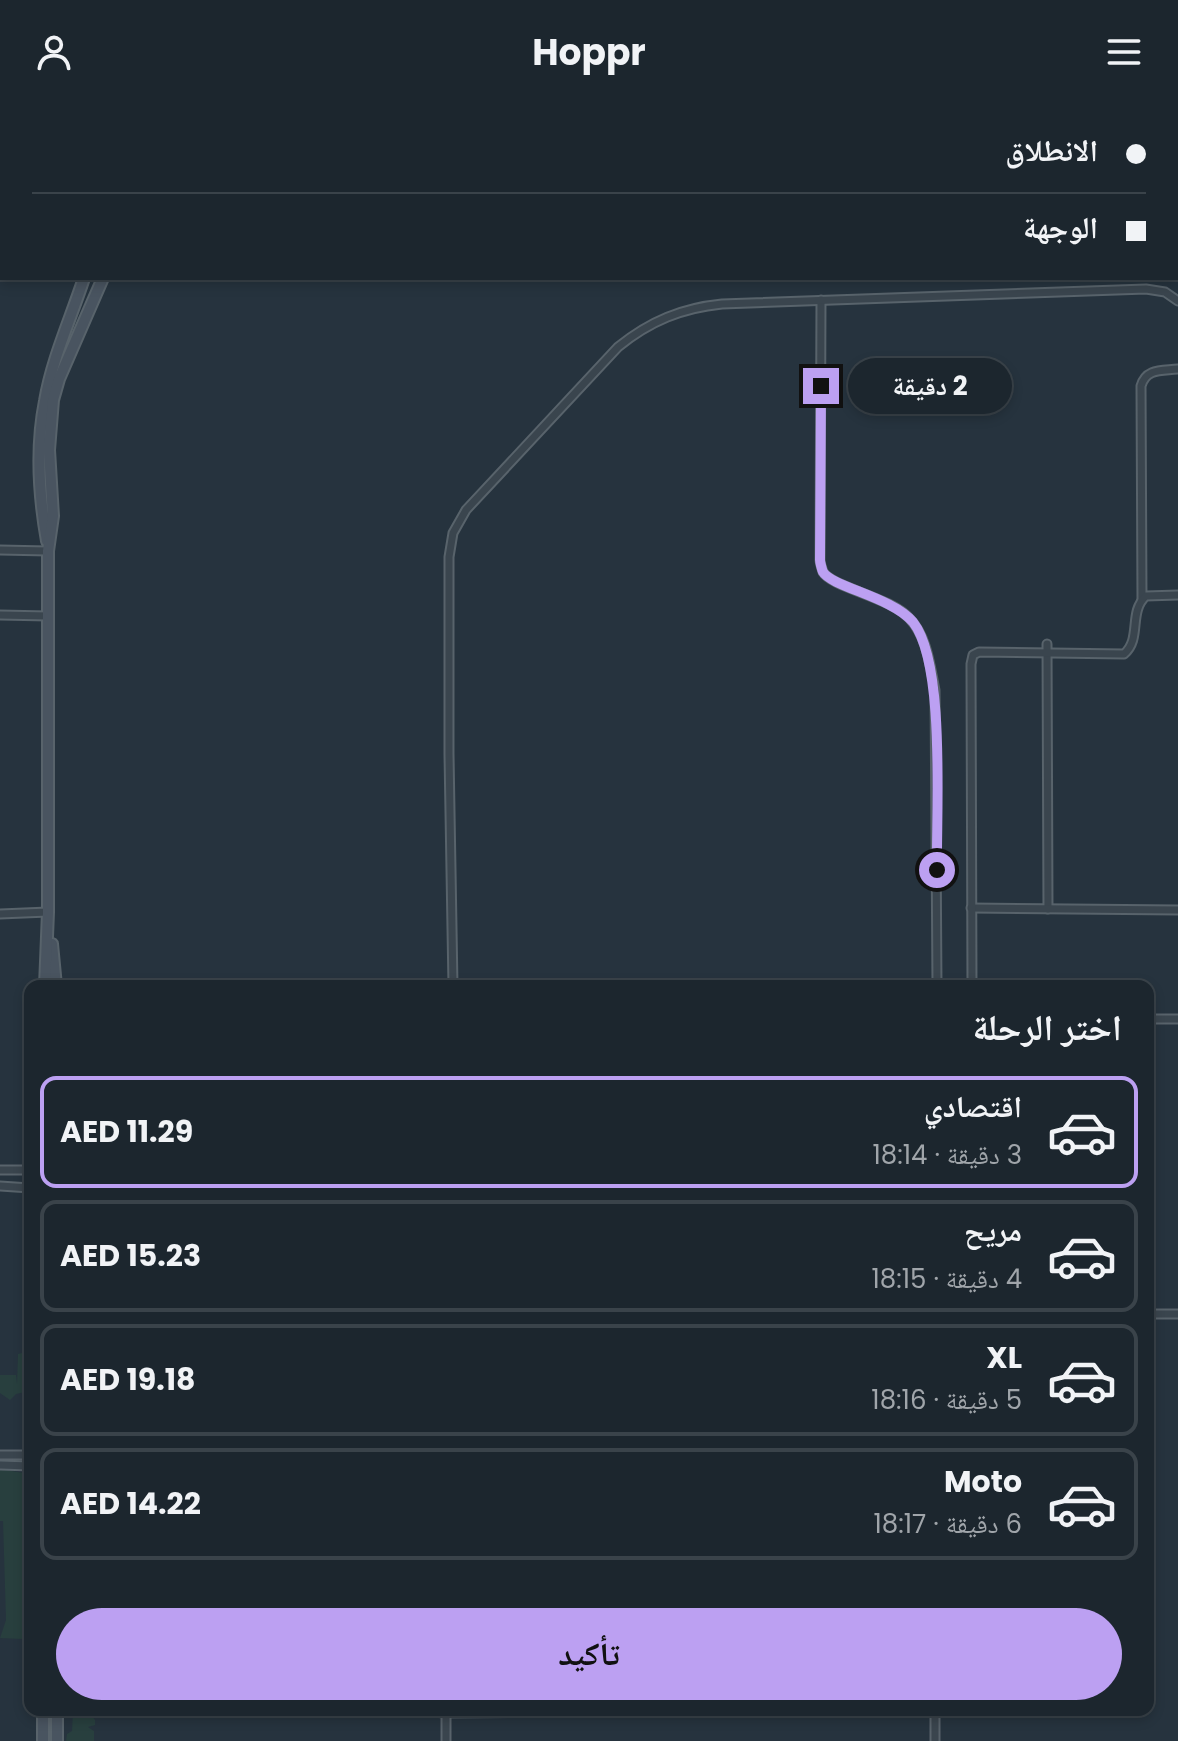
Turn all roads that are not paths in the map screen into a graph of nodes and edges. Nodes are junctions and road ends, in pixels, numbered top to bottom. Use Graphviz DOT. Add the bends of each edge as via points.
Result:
graph roads {
  1 [pos="83,280"];
  2 [pos="102,280"];
  3 [pos="821,300"];
  4 [pos="1178,301"];
  5 [pos="1178,369"];
  6 [pos="0,550"];
  7 [pos="48,551"];
  8 [pos="1178,595"];
  9 [pos="1142,599"];
  10 [pos="0,615"];
  11 [pos="48,616"];
  12 [pos="1047,644"];
  13 [pos="1047,654"];
  14 [pos="971,908"];
  15 [pos="1048,909"];
  16 [pos="1178,910"];
  17 [pos="48,912"];
  18 [pos="0,914"];
  19 [pos="45,980"];
  20 [pos="55,980"];
  21 [pos="453,980"];
  22 [pos="937,980"];
  23 [pos="972,980"];
  24 [pos="1154,1019"];
  25 [pos="1178,1019"];
  26 [pos="0,1170"];
  27 [pos="24,1170"];
  28 [pos="0,1186"];
  29 [pos="24,1188"];
  30 [pos="1154,1314"];
  31 [pos="1178,1314"];
  32 [pos="0,1455"];
  33 [pos="24,1455"];
  34 [pos="0,1465"];
  35 [pos="24,1466"];
  36 [pos="43,1716"];
  37 [pos="57,1716"];
  38 [pos="446,1716"];
  39 [pos="935,1716"];
  40 [pos="43,1741"];
  41 [pos="57,1741"];
  42 [pos="446,1741"];
  43 [pos="935,1741"];
  1 -- 7 [label="street" via="41,426"];
  2 -- 7 [label="street" via="53,400"];
  3 -- 4 [label="street" via="1146,289"];
  3 -- 21 [label="street" via="701,307 644,327 603,362 457,523 449,557"];
  3 -- 22 [label="street" via="822,570 911,620 924,644 935,690"];
  5 -- 9 [label="street" via="1152,371 1141,386"];
  6 -- 7 [label="street"];
  7 -- 11 [label="street"];
  8 -- 9 [label="street"];
  9 -- 13 [label="street" via="1128,652"];
  10 -- 11 [label="street"];
  11 -- 17 [label="street"];
  12 -- 13 [label="street"];
  13 -- 14 [label="street" via="979,652 971,659"];
  13 -- 15 [label="street"];
  14 -- 15 [label="street"];
  14 -- 23 [label="street"];
  15 -- 16 [label="street"];
  17 -- 18 [label="street"];
  17 -- 19 [label="street"];
  17 -- 20 [label="street"];
  24 -- 25 [label="street"];
  26 -- 27 [label="street"];
  28 -- 29 [label="street"];
  30 -- 31 [label="street"];
  32 -- 33 [label="street"];
  34 -- 35 [label="street"];
  36 -- 40 [label="street"];
  37 -- 41 [label="street"];
  38 -- 42 [label="street"];
  39 -- 43 [label="street"];
}
